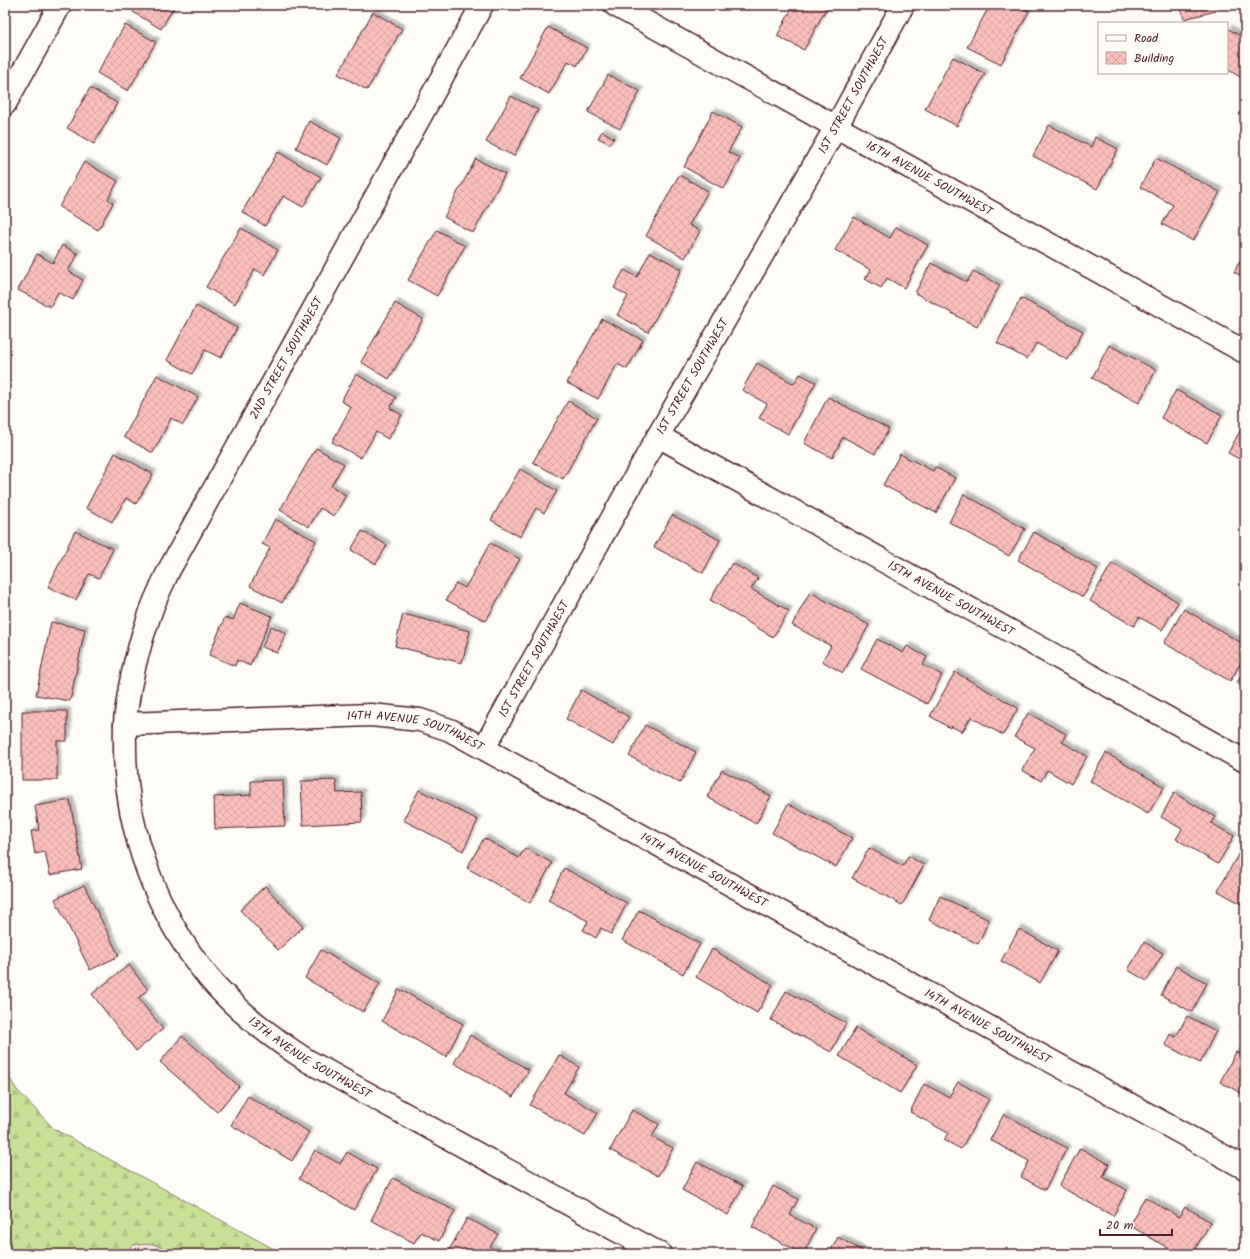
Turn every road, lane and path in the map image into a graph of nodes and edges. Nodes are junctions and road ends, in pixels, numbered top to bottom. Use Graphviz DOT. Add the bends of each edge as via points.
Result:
graph roads {
  1 [pos="60,5"];
  2 [pos="482,5"];
  3 [pos="615,5"];
  4 [pos="903,5"];
  5 [pos="5,104"];
  6 [pos="836,127"];
  7 [pos="1245,352"];
  8 [pos="658,436"];
  9 [pos="125,724"];
  10 [pos="484,748"];
  11 [pos="1245,761"];
  12 [pos="1245,1168"];
  13 [pos="660,1254"];
  1 -- 5 [label="street"];
  2 -- 9 [label="street, 2ND STREET SOUTHWEST" via="169,570 151,610 136,660"];
  3 -- 6 [label="street, 16TH AVENUE SOUTHWEST"];
  4 -- 6 [label="street, 1ST STREET SOUTHWEST"];
  6 -- 7 [label="street, 16TH AVENUE SOUTHWEST"];
  6 -- 8 [label="street, 1ST STREET SOUTHWEST"];
  8 -- 10 [label="street, 1ST STREET SOUTHWEST"];
  8 -- 11 [label="street, 15TH AVENUE SOUTHWEST"];
  9 -- 10 [label="street, 14TH AVENUE SOUTHWEST" via="371,715 420,720 450,730"];
  9 -- 13 [label="street, 13TH AVENUE SOUTHWEST" via="131,812 142,855 162,904 209,978 246,1016 281,1044 308,1061"];
  10 -- 12 [label="street, 14TH AVENUE SOUTHWEST"];
}
